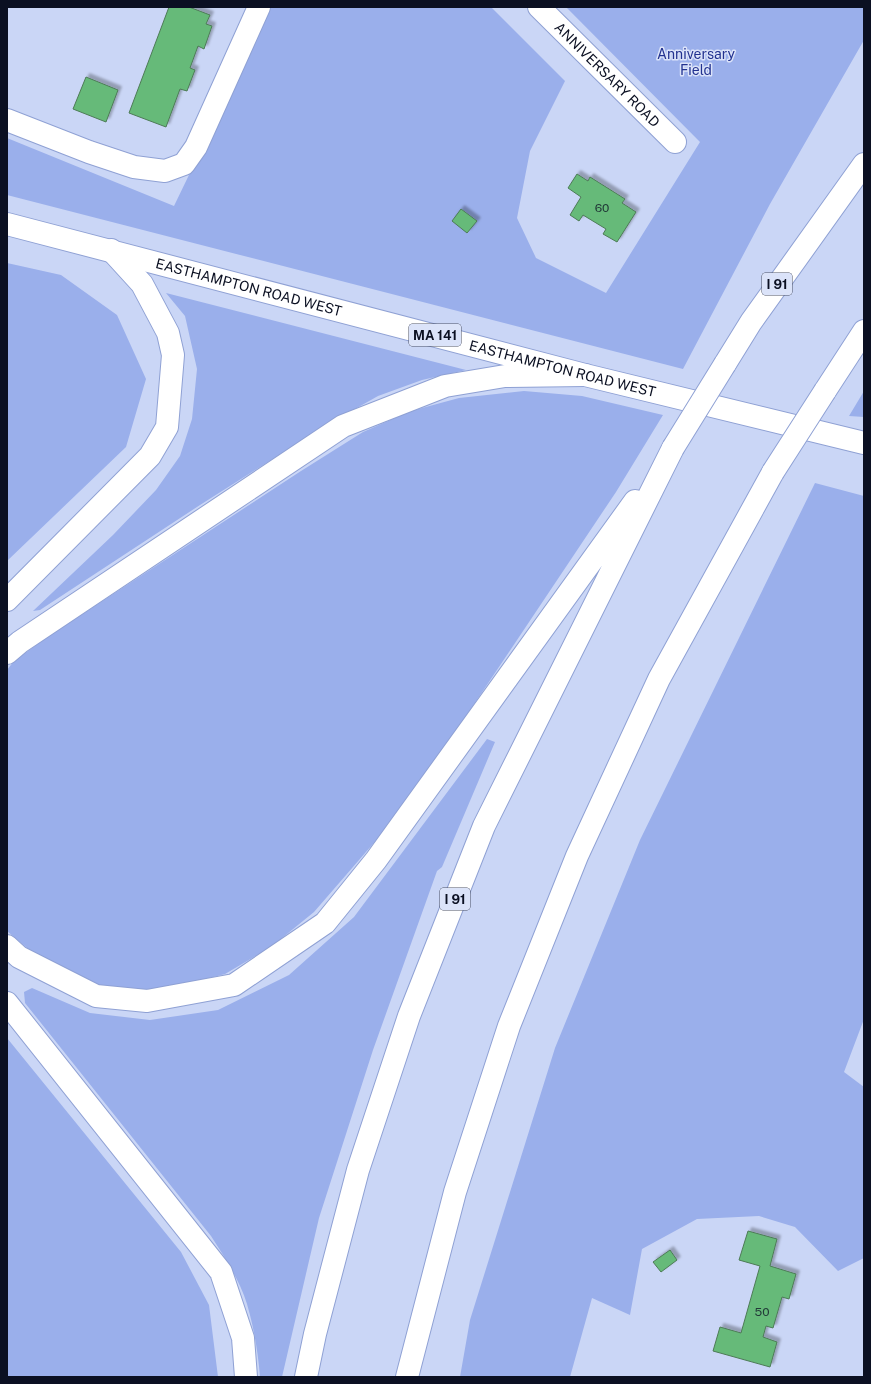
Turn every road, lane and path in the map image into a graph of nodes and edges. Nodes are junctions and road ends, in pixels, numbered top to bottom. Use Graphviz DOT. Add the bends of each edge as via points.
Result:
graph roads {
  1 [pos="259,7"];
  2 [pos="539,7"];
  3 [pos="7,120"];
  4 [pos="675,142"];
  5 [pos="864,164"];
  6 [pos="7,224"];
  7 [pos="111,250"];
  8 [pos="864,331"];
  9 [pos="585,375"];
  10 [pos="864,443"];
  11 [pos="673,448"];
  12 [pos="7,600"];
  13 [pos="7,653"];
  14 [pos="7,946"];
  15 [pos="7,1002"];
  16 [pos="246,1377"];
  17 [pos="306,1377"];
  18 [pos="407,1377"];
  1 -- 3 [label="main road" via="196,147 184,164 165,171 134,166 89,152"];
  2 -- 4 [label="main road, ANNIVERSARY ROAD"];
  5 -- 11 [label="main road, I 91, bridge" via="751,322"];
  6 -- 7 [label="main road, EASTHAMPTON ROAD WEST / MA 141"];
  7 -- 9 [label="main road, EASTHAMPTON ROAD WEST / MA 141"];
  7 -- 12 [label="main road" via="142,284 168,333 173,356 167,427 150,456"];
  8 -- 18 [label="main road, bridge" via="773,472 659,679 577,856 507,1034 455,1192"];
  9 -- 10 [label="main road, EASTHAMPTON ROAD WEST / MA 141"];
  9 -- 13 [label="main road" via="506,376 445,386 343,426"];
  11 -- 14 [label="main road" via="376,860 325,923 234,985 147,1001 96,996 19,957"];
  11 -- 17 [label="main road, I 91" via="484,826 409,1016 358,1170"];
  15 -- 16 [label="main road" via="221,1272 243,1338"];
}
